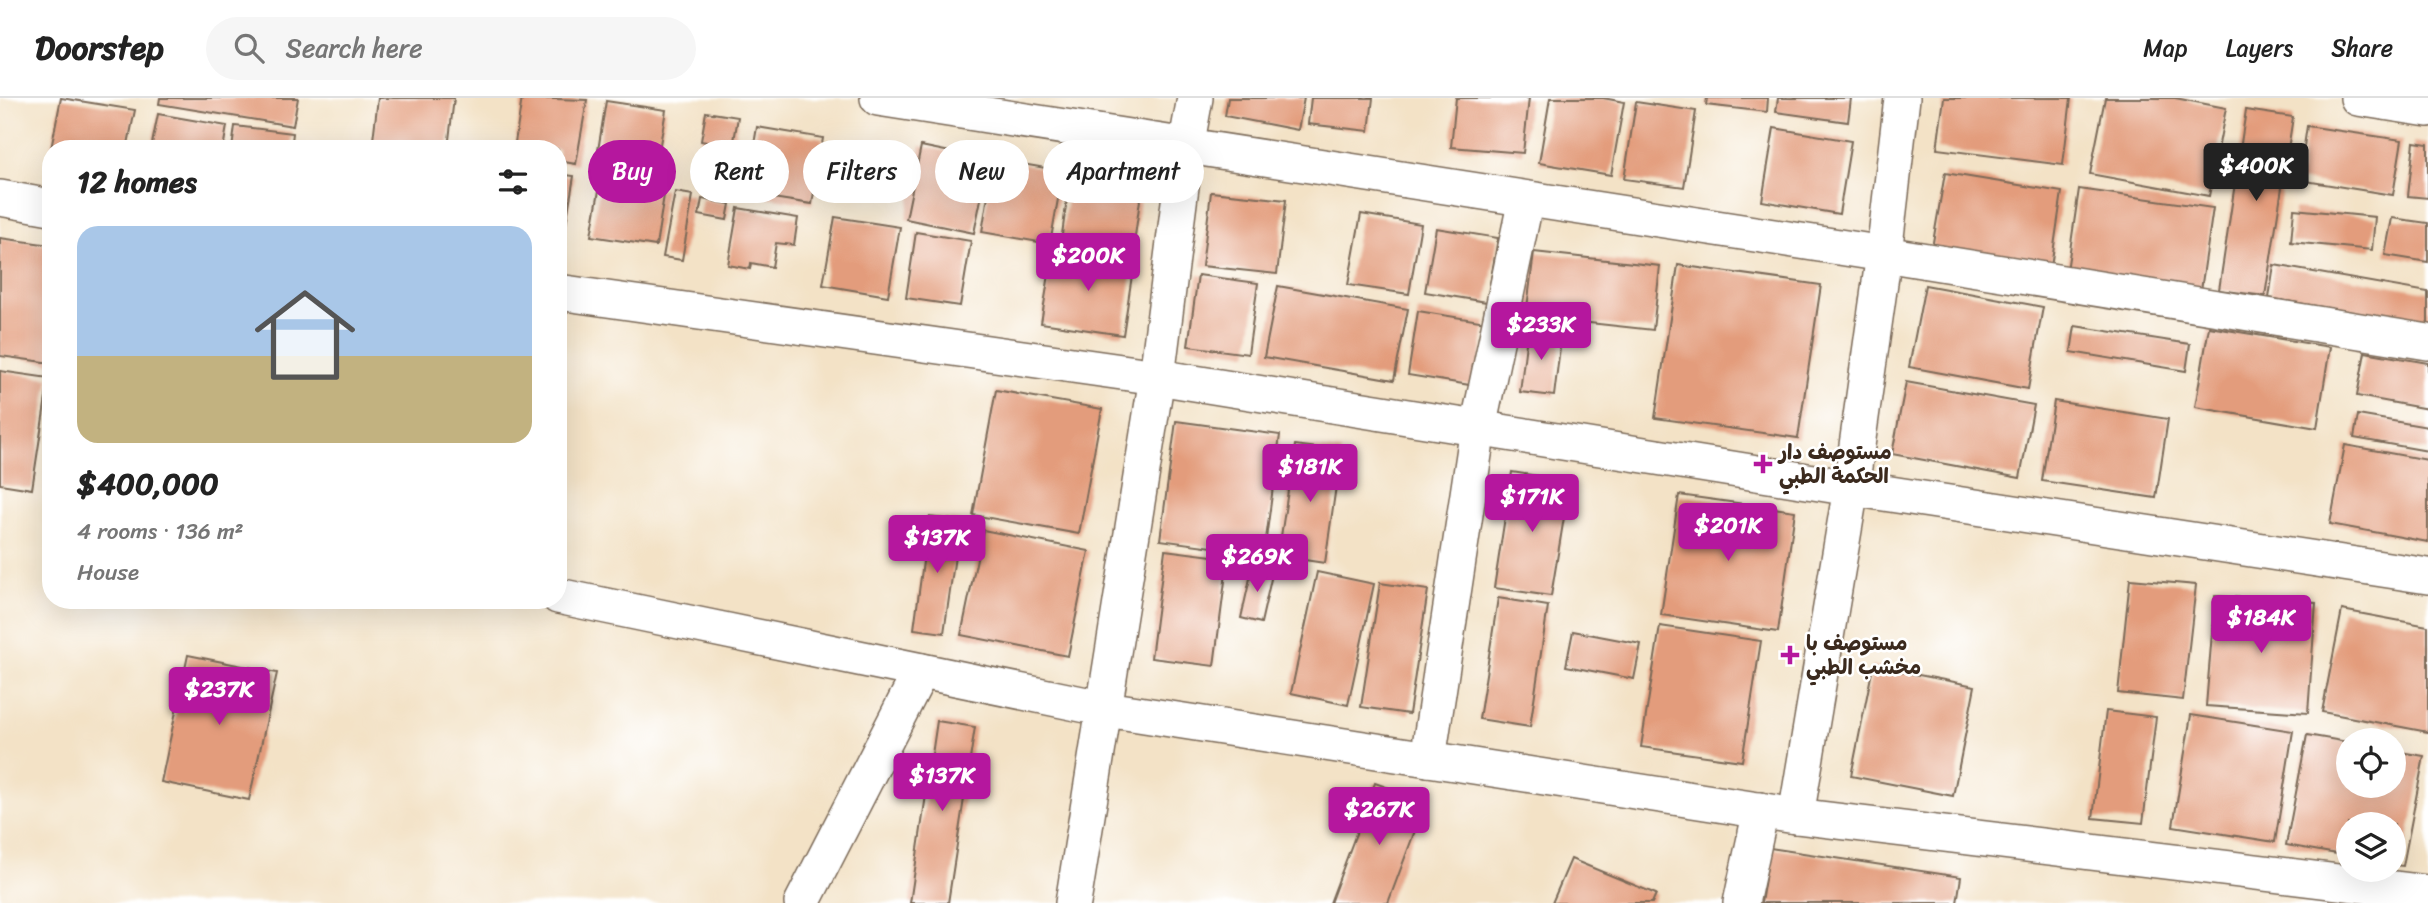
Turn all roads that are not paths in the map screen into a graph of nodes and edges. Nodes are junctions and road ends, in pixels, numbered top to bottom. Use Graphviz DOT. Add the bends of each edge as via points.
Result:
graph roads {
  1 [pos="878,98"];
  2 [pos="1195,98"];
  3 [pos="1902,98"];
  4 [pos="2358,98"];
  5 [pos="2428,109"];
  6 [pos="1142,140"];
  7 [pos="1187,140"];
  8 [pos="1204,150"];
  9 [pos="0,198"];
  10 [pos="1526,199"];
  11 [pos="1179,203"];
  12 [pos="42,205"];
  13 [pos="1884,254"];
  14 [pos="567,293"];
  15 [pos="2428,342"];
  16 [pos="1157,377"];
  17 [pos="1478,428"];
  18 [pos="1851,488"];
  19 [pos="2428,576"];
  20 [pos="567,598"];
  21 [pos="921,671"];
  22 [pos="1105,709"];
  23 [pos="1428,759"];
  24 [pos="1760,810"];
  25 [pos="1796,816"];
  26 [pos="2428,893"];
  27 [pos="802,903"];
  28 [pos="1073,903"];
  29 [pos="1741,903"];
  1 -- 6 [label="street"];
  2 -- 7 [label="street"];
  3 -- 13 [label="street"];
  4 -- 5 [label="street"];
  8 -- 10 [label="street"];
  9 -- 12 [label="street"];
  10 -- 13 [label="street"];
  10 -- 17 [label="street"];
  11 -- 16 [label="street"];
  13 -- 15 [label="street"];
  13 -- 18 [label="street"];
  14 -- 16 [label="street"];
  16 -- 17 [label="street"];
  16 -- 22 [label="street"];
  17 -- 18 [label="street"];
  17 -- 23 [label="street"];
  18 -- 19 [label="street"];
  18 -- 25 [label="street"];
  20 -- 21 [label="street"];
  21 -- 22 [label="street"];
  21 -- 27 [label="street"];
  22 -- 23 [label="street"];
  22 -- 28 [label="street"];
  23 -- 24 [label="street"];
  24 -- 25 [label="street"];
  24 -- 29 [label="street"];
  25 -- 26 [label="street"];
}
